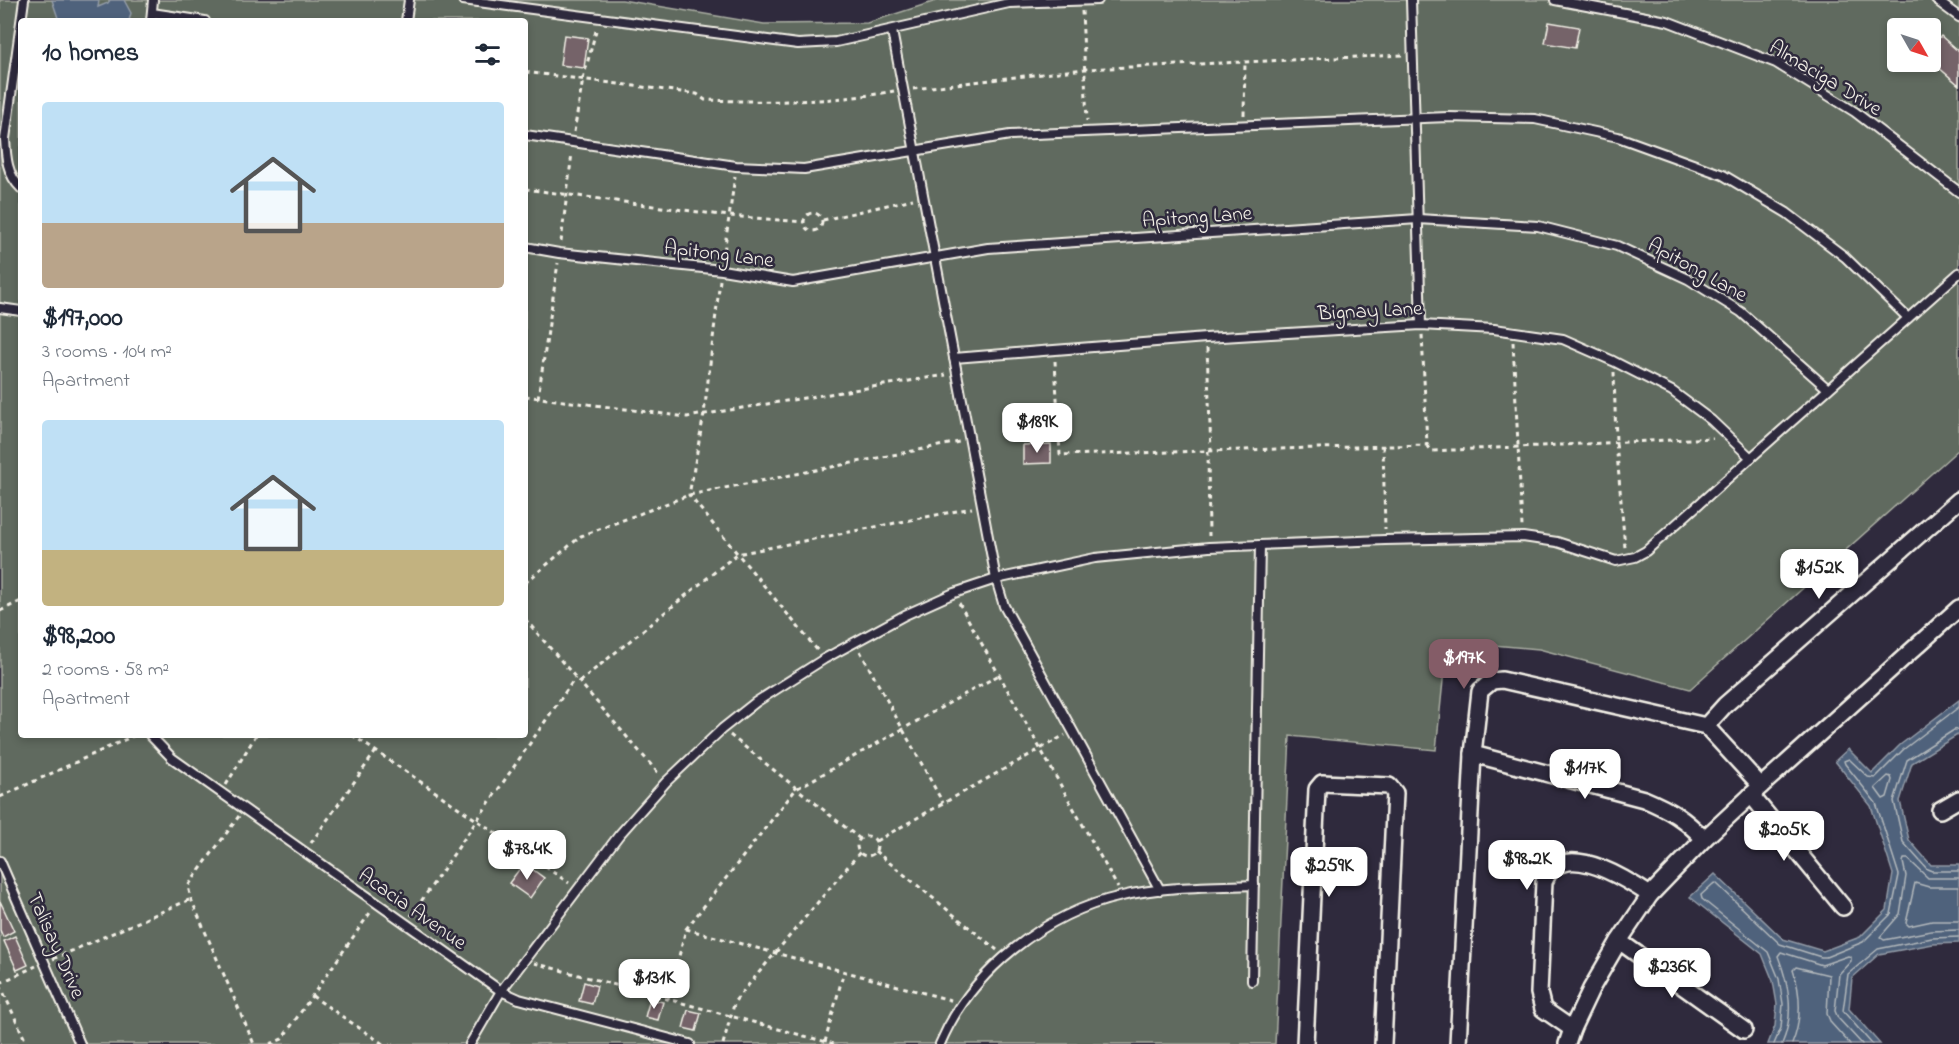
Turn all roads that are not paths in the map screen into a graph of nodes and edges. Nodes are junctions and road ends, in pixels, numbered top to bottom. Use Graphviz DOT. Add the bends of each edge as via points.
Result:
graph roads {
  1 [pos="24,0"];
  2 [pos="153,0"];
  3 [pos="463,0"];
  4 [pos="1082,0"];
  5 [pos="1098,0"];
  6 [pos="1411,0"];
  7 [pos="1555,0"];
  8 [pos="1936,0"];
  9 [pos="410,1"];
  10 [pos="151,17"];
  11 [pos="1959,17"];
  12 [pos="22,18"];
  13 [pos="407,18"];
  14 [pos="892,31"];
  15 [pos="18,44"];
  16 [pos="1415,119"];
  17 [pos="528,135"];
  18 [pos="914,151"];
  19 [pos="18,184"];
  20 [pos="1959,192"];
  21 [pos="1418,219"];
  22 [pos="528,248"];
  23 [pos="934,256"];
  24 [pos="1959,273"];
  25 [pos="0,308"];
  26 [pos="18,311"];
  27 [pos="1908,318"];
  28 [pos="1421,325"];
  29 [pos="954,358"];
  30 [pos="1828,389"];
  31 [pos="1751,458"];
  32 [pos="1959,500"];
  33 [pos="1260,545"];
  34 [pos="996,579"];
  35 [pos="1959,608"];
  36 [pos="1706,726"];
  37 [pos="153,738"];
  38 [pos="1473,754"];
  39 [pos="1756,790"];
  40 [pos="1959,799"];
  41 [pos="1940,810"];
  42 [pos="1704,839"];
  43 [pos="0,861"];
  44 [pos="1254,885"];
  45 [pos="1160,890"];
  46 [pos="1650,895"];
  47 [pos="1843,907"];
  48 [pos="1619,941"];
  49 [pos="1252,981"];
  50 [pos="501,991"];
  51 [pos="1572,1029"];
  52 [pos="1744,1030"];
  53 [pos="80,1044"];
  54 [pos="470,1044"];
  55 [pos="690,1044"];
  56 [pos="940,1044"];
  57 [pos="1305,1044"];
  58 [pos="1383,1044"];
  59 [pos="1458,1044"];
  60 [pos="1566,1044"];
  1 -- 12 [label="lane"];
  2 -- 10 [label="lane"];
  3 -- 14 [label="lane" via="798,44 836,42"];
  4 -- 5 [label="lane"];
  4 -- 14 [label="lane" via="1009,3"];
  6 -- 16 [label="lane"];
  7 -- 20 [label="lane, Almaciga Drive" via="1667,21 1776,63 1855,112"];
  8 -- 11 [label="lane"];
  9 -- 13 [label="lane"];
  14 -- 18 [label="lane"];
  15 -- 19 [label="lane" via="5,140 6,160"];
  16 -- 18 [label="lane" via="1010,135"];
  16 -- 21 [label="lane"];
  16 -- 27 [label="lane" via="1535,119 1618,137 1723,175 1787,213 1845,257"];
  17 -- 18 [label="lane" via="736,166 804,169"];
  18 -- 23 [label="lane"];
  21 -- 23 [label="lane, Apitong Lane" via="988,248"];
  21 -- 28 [label="lane"];
  21 -- 30 [label="lane, Apitong Lane" via="1538,226 1617,246 1688,279 1741,312"];
  22 -- 23 [label="lane, Apitong Lane" via="793,282"];
  23 -- 29 [label="lane"];
  24 -- 27 [label="lane"];
  25 -- 26 [label="lane"];
  27 -- 30 [label="lane"];
  28 -- 29 [label="lane, Bignay Lane"];
  28 -- 31 [label="lane, Bignay Lane" via="1513,331 1563,339 1672,391 1712,420"];
  29 -- 34 [label="lane"];
  30 -- 31 [label="lane"];
  31 -- 33 [label="lane" via="1646,551 1626,560 1616,561 1557,542 1522,537"];
  32 -- 36 [label="street" via="1725,705"];
  33 -- 34 [label="lane" via="1095,558"];
  33 -- 44 [label="lane"];
  34 -- 45 [label="lane" via="1004,606"];
  34 -- 50 [label="lane" via="954,593 855,641 756,702 722,729 666,782 619,835"];
  35 -- 39 [label="street"];
  36 -- 38 [label="street" via="1502,680 1492,681 1480,691"];
  36 -- 39 [label="street"];
  37 -- 50 [label="lane, Acacia Avenue" via="172,758 221,794"];
  38 -- 42 [label="street" via="1644,799 1687,821"];
  38 -- 59 [label="street"];
  39 -- 42 [label="street"];
  39 -- 47 [label="street"];
  40 -- 41 [label="street"];
  42 -- 46 [label="street"];
  43 -- 53 [label="lane, Talisay Drive"];
  44 -- 45 [label="lane"];
  44 -- 49 [label="lane"];
  45 -- 56 [label="lane" via="1122,896 1065,915 1041,929 975,987"];
  46 -- 48 [label="street"];
  46 -- 51 [label="street" via="1615,873 1574,861 1562,862 1550,870 1544,882 1539,993 1543,1009"];
  48 -- 51 [label="street"];
  48 -- 52 [label="street"];
  50 -- 54 [label="lane"];
  50 -- 55 [label="lane, Acacia Avenue"];
  51 -- 60 [label="street"];
  57 -- 58 [label="street" via="1317,789 1322,783 1389,786 1395,793"];
}
